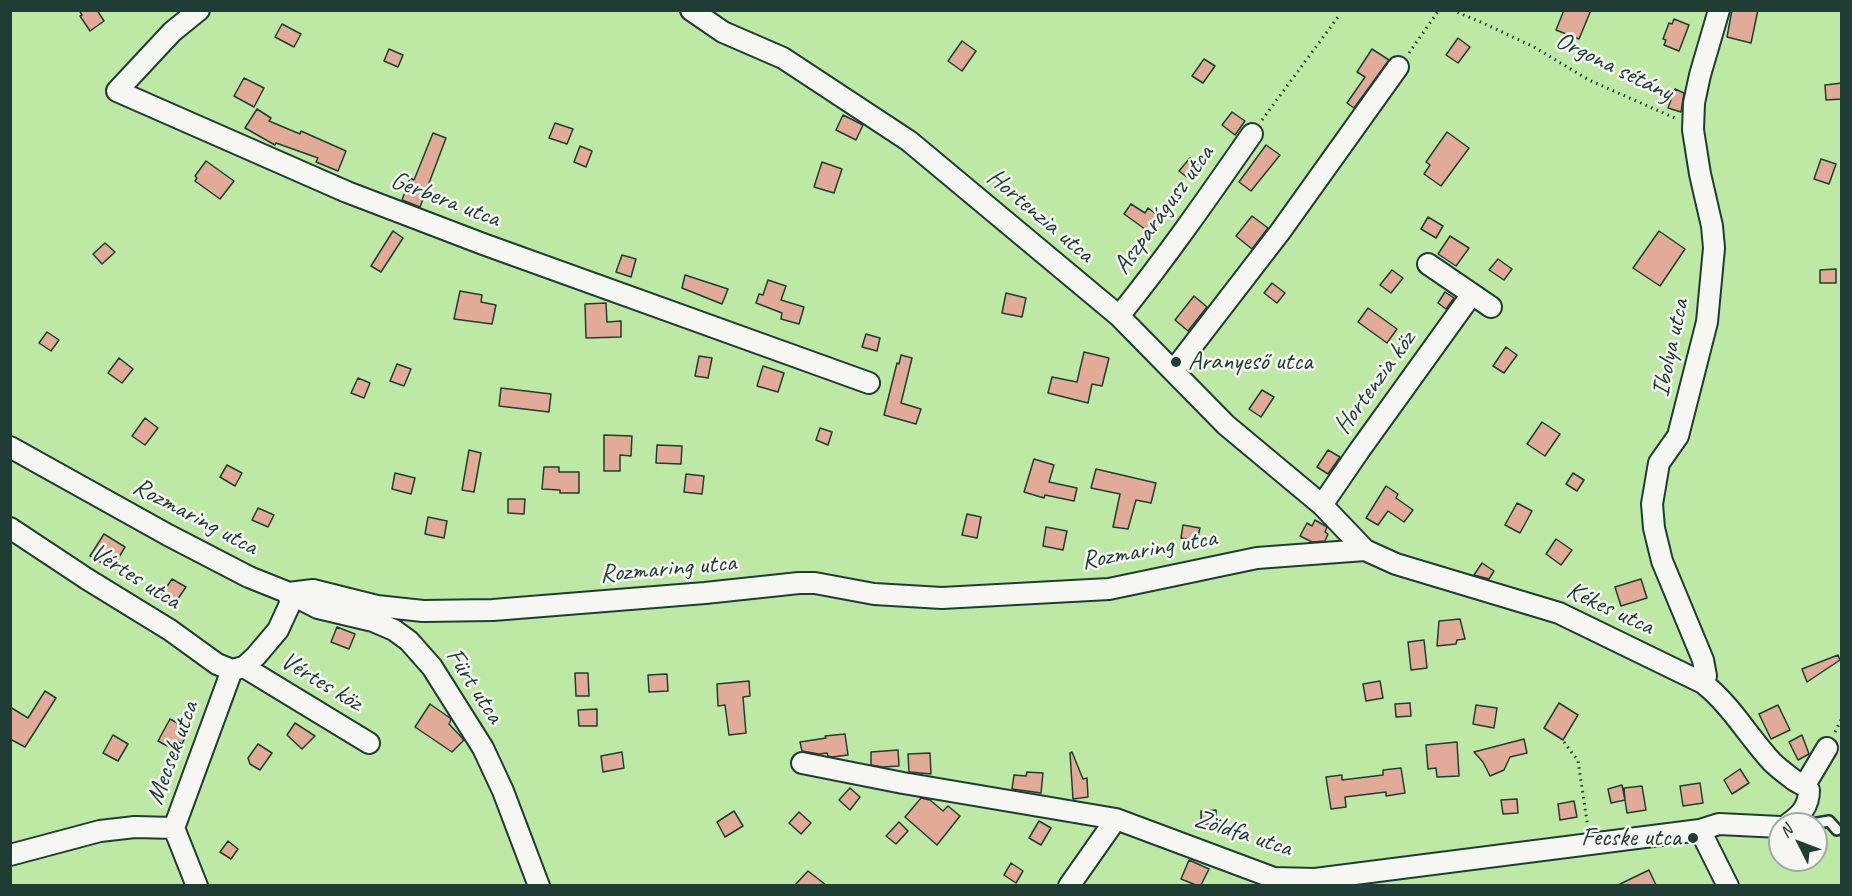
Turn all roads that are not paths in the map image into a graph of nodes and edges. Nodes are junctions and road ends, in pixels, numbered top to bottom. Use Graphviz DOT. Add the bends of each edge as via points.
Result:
graph roads {
  1 [pos="199,10"];
  2 [pos="691,10"];
  3 [pos="1719,10"];
  4 [pos="1398,67"];
  5 [pos="1252,134"];
  6 [pos="1428,264"];
  7 [pos="1472,294"];
  8 [pos="1491,307"];
  9 [pos="1119,316"];
  10 [pos="1173,371"];
  11 [pos="869,383"];
  12 [pos="10,447"];
  13 [pos="1323,505"];
  14 [pos="10,528"];
  15 [pos="1365,550"];
  16 [pos="289,593"];
  17 [pos="238,668"];
  18 [pos="1703,683"];
  19 [pos="369,743"];
  20 [pos="1827,748"];
  21 [pos="802,763"];
  22 [pos="1805,785"];
  23 [pos="1803,812"];
  24 [pos="1116,819"];
  25 [pos="1828,820"];
  26 [pos="1768,826"];
  27 [pos="174,828"];
  28 [pos="1700,830"];
  29 [pos="1837,830"];
  30 [pos="10,855"];
  31 [pos="1268,882"];
  32 [pos="197,885"];
  33 [pos="539,885"];
  34 [pos="1069,885"];
  35 [pos="1728,885"];
  1 -- 11 [label="street, Gerbera utca" via="172,32 117,91 347,192"];
  2 -- 9 [label="street, Hortenzia utca" via="723,32 783,58 909,141"];
  3 -- 18 [label="street, Ibolya utca" via="1700,75 1693,130 1712,226 1712,279 1703,339 1684,414 1678,436 1659,463 1652,504 1662,561 1703,660"];
  4 -- 10 [label="street" via="1280,232"];
  5 -- 9 [label="street, Aszparágusz utca"];
  6 -- 7 [label="street"];
  7 -- 8 [label="street"];
  7 -- 13 [label="street, Hortenzia köz"];
  9 -- 10 [label="street, Hortenzia utca"];
  10 -- 13 [label="street, Hortenzia utca" via="1226,425"];
  12 -- 16 [label="street, Rozmaring utca" via="178,540"];
  13 -- 15 [label="street, Kékes utca"];
  14 -- 17 [label="street, Vértes utca" via="170,630 216,664"];
  15 -- 16 [label="street, Rozmaring utca" via="1257,558 1109,589 942,598 874,594 799,583 514,609 423,611 377,606 313,590"];
  15 -- 18 [label="street, Kékes utca" via="1396,564 1559,613"];
  16 -- 17 [label="street, Mecsek utca" via="290,604 278,630 256,656"];
  16 -- 33 [label="street, Fürt utca" via="318,608 394,630 432,667 483,748"];
  17 -- 19 [label="street, Vértes köz"];
  17 -- 27 [label="street, Mecsek utca"];
  18 -- 22 [label="street, Kékes utca" via="1775,765"];
  20 -- 22 [label="street"];
  21 -- 24 [label="street, Zöldfa utca"];
  22 -- 23 [label="street" via="1809,799"];
  24 -- 31 [label="street, Zöldfa utca"];
  24 -- 34 [label="street"];
  25 -- 29 [label="lane"];
  26 -- 28 [label="street, Zöldfa utca" via="1719,824"];
  27 -- 30 [label="street, Mecsek utca" via="100,831"];
  27 -- 32 [label="street"];
  28 -- 31 [label="street, Zöldfa utca"];
  28 -- 35 [label="street"];
}
